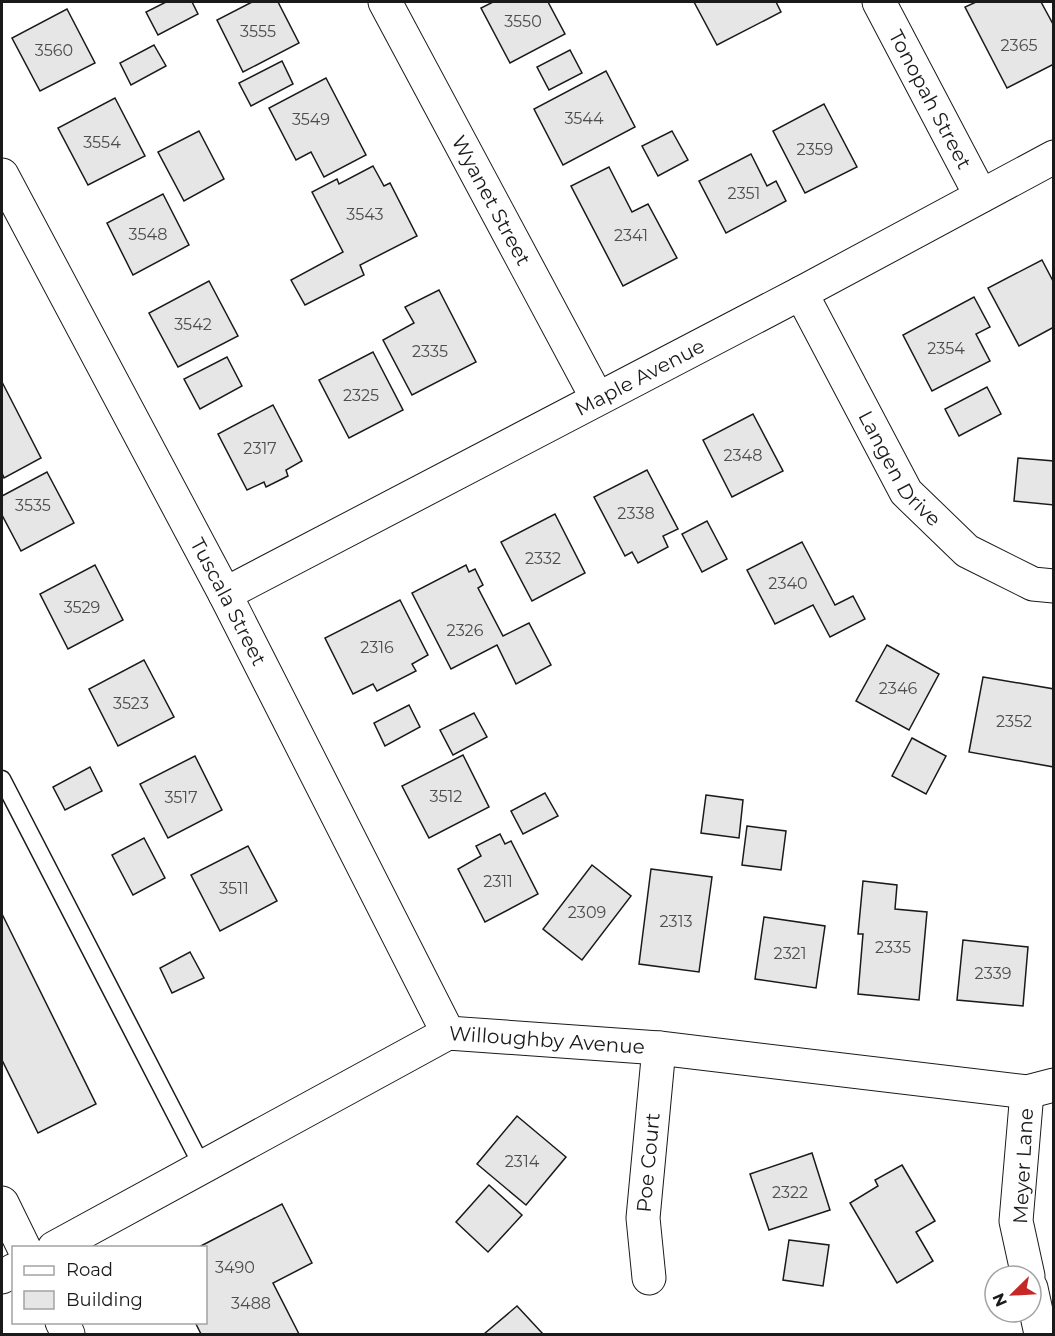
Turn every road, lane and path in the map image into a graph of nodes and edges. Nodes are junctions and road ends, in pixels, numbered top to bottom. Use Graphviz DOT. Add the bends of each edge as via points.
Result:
graph roads {
  1 [pos="385,2"];
  2 [pos="879,2"];
  3 [pos="1053,157"];
  4 [pos="2,175"];
  5 [pos="981,196"];
  6 [pos="801,293"];
  7 [pos="597,398"];
  8 [pos="1053,586"];
  9 [pos="225,594"];
  10 [pos="2,779"];
  11 [pos="448,1033"];
  12 [pos="659,1048"];
  13 [pos="1040,1088"];
  14 [pos="202,1166"];
  15 [pos="2,1203"];
  16 [pos="23,1246"];
  17 [pos="58,1246"];
  18 [pos="1025,1264"];
  19 [pos="649,1278"];
  1 -- 7 [label="street, Wyanet Street"];
  2 -- 5 [label="street, Tonopah Street"];
  3 -- 5 [label="street, Maple Avenue"];
  4 -- 9 [label="street, Tuscala Street"];
  5 -- 6 [label="street, Maple Avenue"];
  6 -- 7 [label="street, Maple Avenue"];
  6 -- 8 [label="street, Langen Drive" via="906,492 967,551 1033,584"];
  7 -- 9 [label="street, Maple Avenue"];
  9 -- 11 [label="street, Tuscala Street"];
  10 -- 14 [label="lane"];
  11 -- 12 [label="street, Willoughby Avenue"];
  11 -- 14 [label="street, Willoughby Avenue"];
  12 -- 13 [label="street, Willoughby Avenue"];
  12 -- 19 [label="street, Poe Court" via="643,1218"];
  13 -- 18 [label="street, Meyer Lane" via="1016,1221"];
  14 -- 17 [label="street, Willoughby Avenue"];
  15 -- 16 [label="street"];
}
